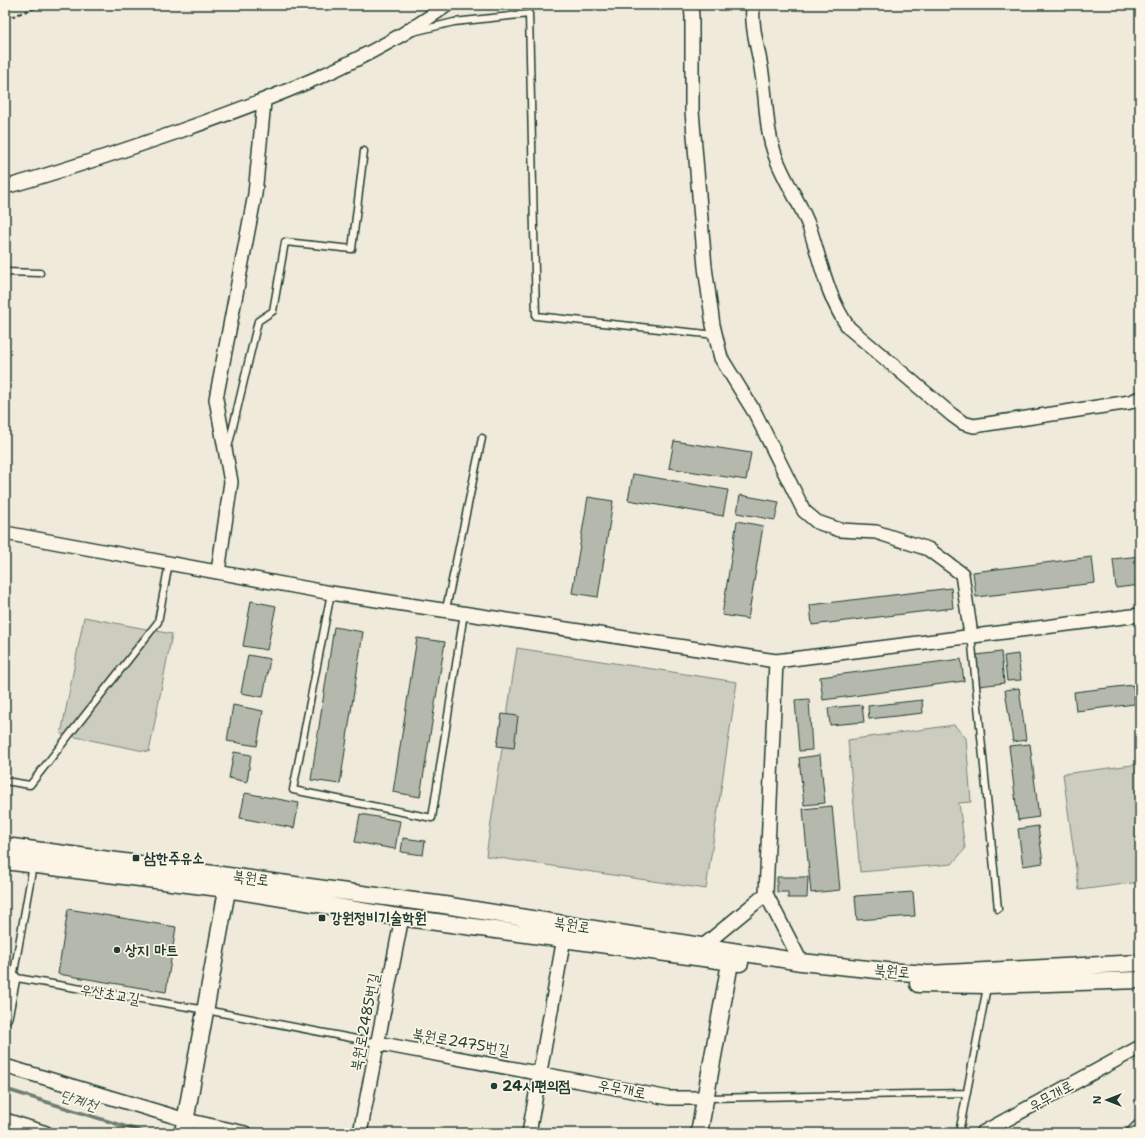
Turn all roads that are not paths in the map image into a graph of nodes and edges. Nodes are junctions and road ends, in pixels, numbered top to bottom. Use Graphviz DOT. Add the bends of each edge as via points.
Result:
graph roads {
  1 [pos="447,5"];
  2 [pos="691,5"];
  3 [pos="753,5"];
  4 [pos="399,36"];
  5 [pos="264,102"];
  6 [pos="364,151"];
  7 [pos="5,187"];
  8 [pos="5,272"];
  9 [pos="40,273"];
  10 [pos="716,335"];
  11 [pos="1140,398"];
  12 [pos="482,438"];
  13 [pos="226,457"];
  14 [pos="5,533"];
  15 [pos="169,563"];
  16 [pos="218,572"];
  17 [pos="332,593"];
  18 [pos="446,609"];
  19 [pos="464,612"];
  20 [pos="1140,615"];
  21 [pos="971,635"];
  22 [pos="776,661"];
  23 [pos="5,781"];
  24 [pos="5,846"];
  25 [pos="5,861"];
  26 [pos="33,865"];
  27 [pos="228,882"];
  28 [pos="766,894"];
  29 [pos="998,909"];
  30 [pos="402,917"];
  31 [pos="564,938"];
  32 [pos="703,946"];
  33 [pos="731,956"];
  34 [pos="801,962"];
  35 [pos="1140,962"];
  36 [pos="9,977"];
  37 [pos="1140,980"];
  38 [pos="988,985"];
  39 [pos="206,1010"];
  40 [pos="5,1017"];
  41 [pos="377,1043"];
  42 [pos="1140,1047"];
  43 [pos="5,1066"];
  44 [pos="540,1072"];
  45 [pos="967,1093"];
  46 [pos="705,1098"];
  47 [pos="5,1120"];
  48 [pos="1140,1124"];
  49 [pos="184,1127"];
  50 [pos="46,1133"];
  51 [pos="245,1133"];
  52 [pos="360,1133"];
  53 [pos="529,1133"];
  54 [pos="699,1133"];
  55 [pos="959,1133"];
  56 [pos="982,1133"];
  57 [pos="1131,1133"];
  1 -- 4 [label="street" via="420,25"];
  2 -- 10 [label="street" via="692,111 705,268"];
  3 -- 11 [label="street" via="753,33 764,82 766,124 775,156 810,227 832,299 849,328 952,415 963,423 974,426 1130,402"];
  4 -- 5 [label="street"];
  4 -- 10 [label="lane" via="454,22 529,14 536,316"];
  5 -- 7 [label="street" via="67,170"];
  5 -- 13 [label="street" via="255,194 216,399"];
  6 -- 13 [label="lane" via="352,249 285,242 273,311 258,321"];
  8 -- 9 [label="lane"];
  10 -- 21 [label="street" via="721,358 755,413 804,511 818,522 840,530 876,532 928,549 962,574"];
  12 -- 18 [label="lane"];
  13 -- 16 [label="street" via="231,482"];
  14 -- 15 [label="street"];
  15 -- 16 [label="street"];
  15 -- 23 [label="lane" via="158,622 30,785"];
  16 -- 17 [label="street"];
  17 -- 18 [label="street"];
  17 -- 19 [label="lane" via="293,790 432,818"];
  18 -- 19 [label="street"];
  19 -- 22 [label="street"];
  20 -- 21 [label="street"];
  21 -- 22 [label="street"];
  21 -- 29 [label="lane"];
  22 -- 28 [label="street"];
  24 -- 27 [label="street, 북원로"];
  25 -- 26 [label="street, 북원로"];
  26 -- 27 [label="street, 북원로"];
  26 -- 36 [label="lane"];
  27 -- 30 [label="street, 북원로"];
  27 -- 32 [label="street, 북원로" via="444,905"];
  27 -- 39 [label="street"];
  28 -- 32 [label="street"];
  28 -- 34 [label="street"];
  30 -- 31 [label="street, 북원로"];
  30 -- 41 [label="street, 북원로2485번길"];
  31 -- 33 [label="street, 북원로"];
  31 -- 44 [label="street"];
  32 -- 33 [label="street, 북원로"];
  33 -- 34 [label="street, 북원로"];
  33 -- 38 [label="street, 북원로" via="899,983"];
  33 -- 46 [label="street"];
  34 -- 35 [label="street, 북원로" via="928,974"];
  36 -- 39 [label="lane, 우산초교길"];
  36 -- 40 [label="street"];
  37 -- 38 [label="street, 북원로"];
  38 -- 45 [label="lane"];
  39 -- 41 [label="lane, 우산초교길"];
  39 -- 49 [label="street"];
  41 -- 44 [label="street, 북원로2475번길"];
  41 -- 52 [label="street, 북원로2485번길"];
  42 -- 56 [label="street, 우무개로"];
  43 -- 49 [label="street"];
  44 -- 46 [label="street, 우무개로" via="668,1098"];
  44 -- 53 [label="street"];
  45 -- 46 [label="lane"];
  45 -- 55 [label="lane"];
  46 -- 54 [label="street"];
  47 -- 50 [label="street"];
  48 -- 57 [label="street"];
  49 -- 51 [label="street"];
}
